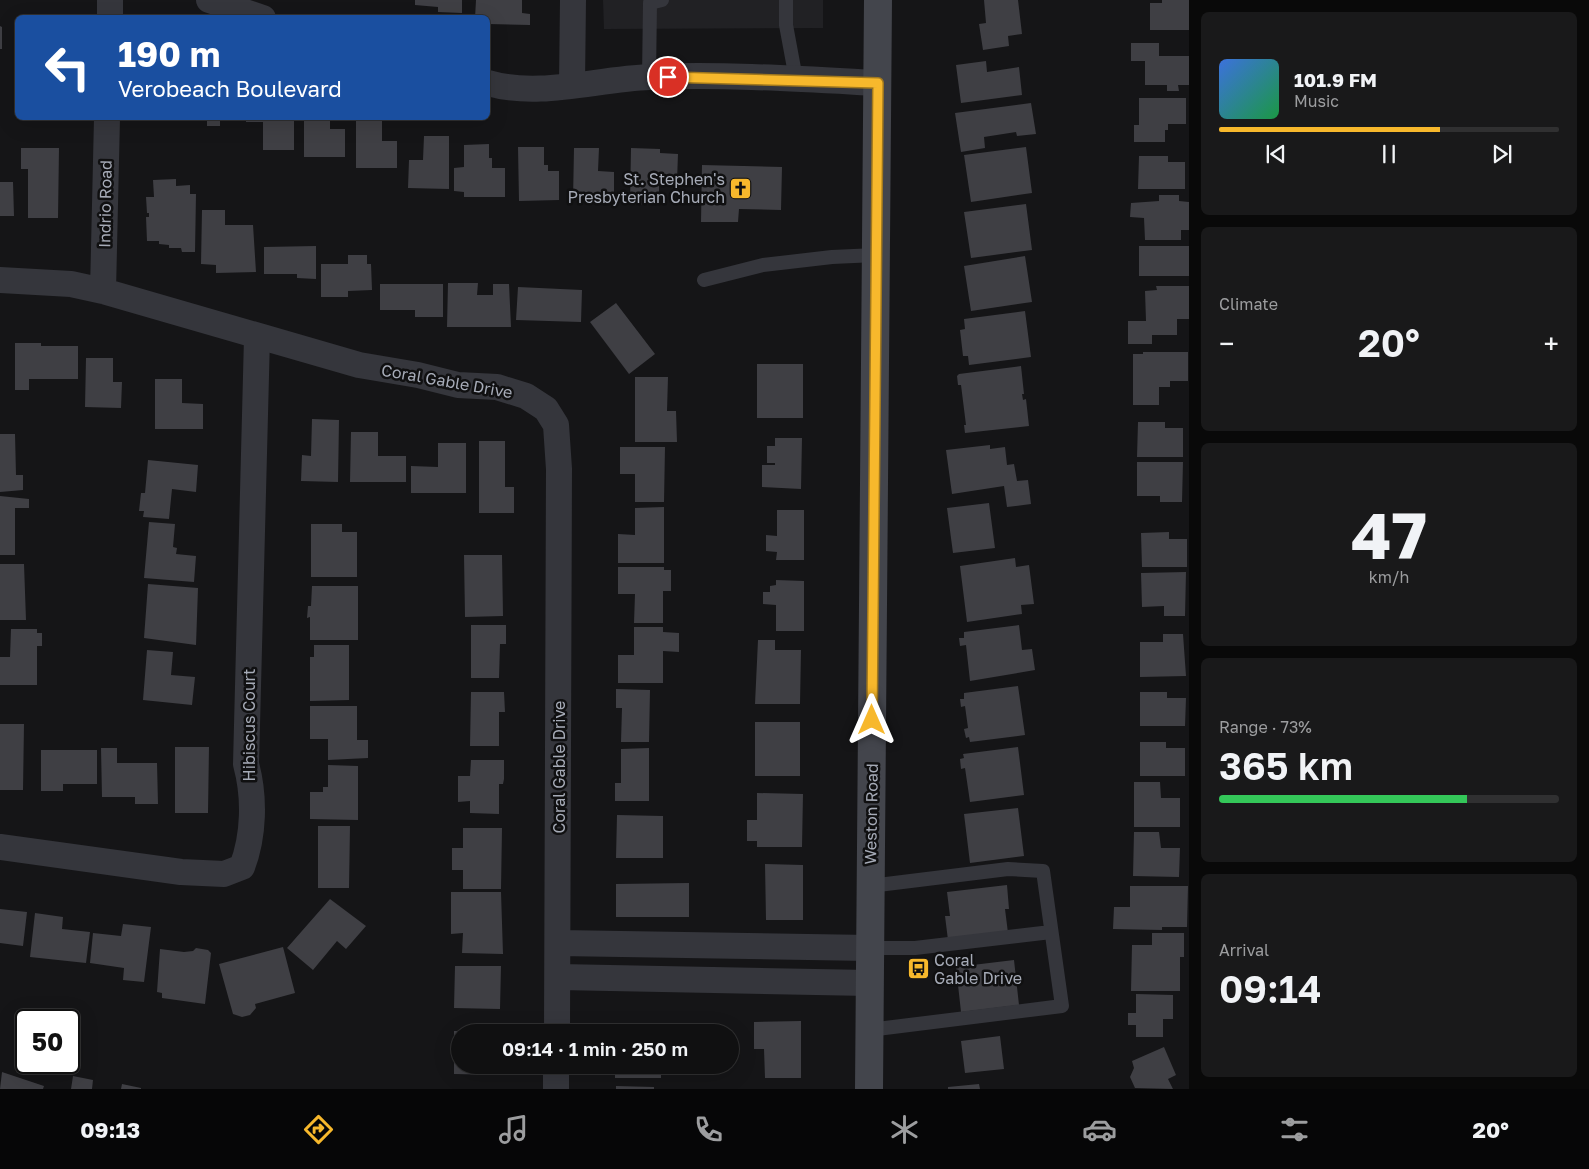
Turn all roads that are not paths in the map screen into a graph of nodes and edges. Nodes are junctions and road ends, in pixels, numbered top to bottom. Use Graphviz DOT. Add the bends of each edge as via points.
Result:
graph roads {
  1 [pos="110,0"];
  2 [pos="209,0"];
  3 [pos="573,0"];
  4 [pos="662,0"];
  5 [pos="786,0"];
  6 [pos="878,0"];
  7 [pos="110,15"];
  8 [pos="254,15"];
  9 [pos="649,77"];
  10 [pos="796,79"];
  11 [pos="490,83"];
  12 [pos="878,83"];
  13 [pos="572,84"];
  14 [pos="107,120"];
  15 [pos="876,255"];
  16 [pos="0,280"];
  17 [pos="704,280"];
  18 [pos="103,290"];
  19 [pos="257,337"];
  20 [pos="0,847"];
  21 [pos="870,886"];
  22 [pos="1051,932"];
  23 [pos="559,943"];
  24 [pos="870,948"];
  25 [pos="559,978"];
  26 [pos="869,983"];
  27 [pos="557,1024"];
  28 [pos="869,1030"];
  29 [pos="556,1074"];
  30 [pos="556,1089"];
  31 [pos="869,1089"];
  1 -- 7 [label="street"];
  2 -- 8 [label="street"];
  3 -- 13 [label="street"];
  4 -- 9 [label="lane" via="650,3"];
  5 -- 10 [label="lane" via="786,25"];
  6 -- 12 [label="main road, Weston Road"];
  9 -- 10 [label="street"];
  9 -- 13 [label="street"];
  10 -- 12 [label="street"];
  11 -- 13 [label="street" via="538,90"];
  12 -- 15 [label="main road, Weston Road"];
  14 -- 18 [label="street, Indrio Road"];
  15 -- 17 [label="lane" via="832,256 763,265"];
  15 -- 21 [label="main road, Weston Road"];
  16 -- 18 [label="street, Coral Gable Drive" via="71,284"];
  18 -- 19 [label="street, Coral Gable Drive"];
  19 -- 20 [label="street, Hibiscus Court" via="246,764 252,819 249,849 242,868 224,874 181,872"];
  19 -- 23 [label="street, Coral Gable Drive" via="360,365 458,385 497,387 526,396 546,409 556,424 559,469"];
  21 -- 22 [label="lane" via="1008,869 1043,870"];
  21 -- 24 [label="main road, Weston Road"];
  22 -- 24 [label="lane" via="915,948"];
  22 -- 28 [label="lane" via="1062,1006"];
  23 -- 24 [label="street"];
  23 -- 25 [label="street, Coral Gable Drive"];
  24 -- 26 [label="main road, Weston Road"];
  25 -- 26 [label="street"];
  25 -- 27 [label="street, Coral Gable Drive"];
  26 -- 28 [label="main road, Weston Road"];
  28 -- 31 [label="main road, Weston Road"];
  29 -- 30 [label="street"];
}
